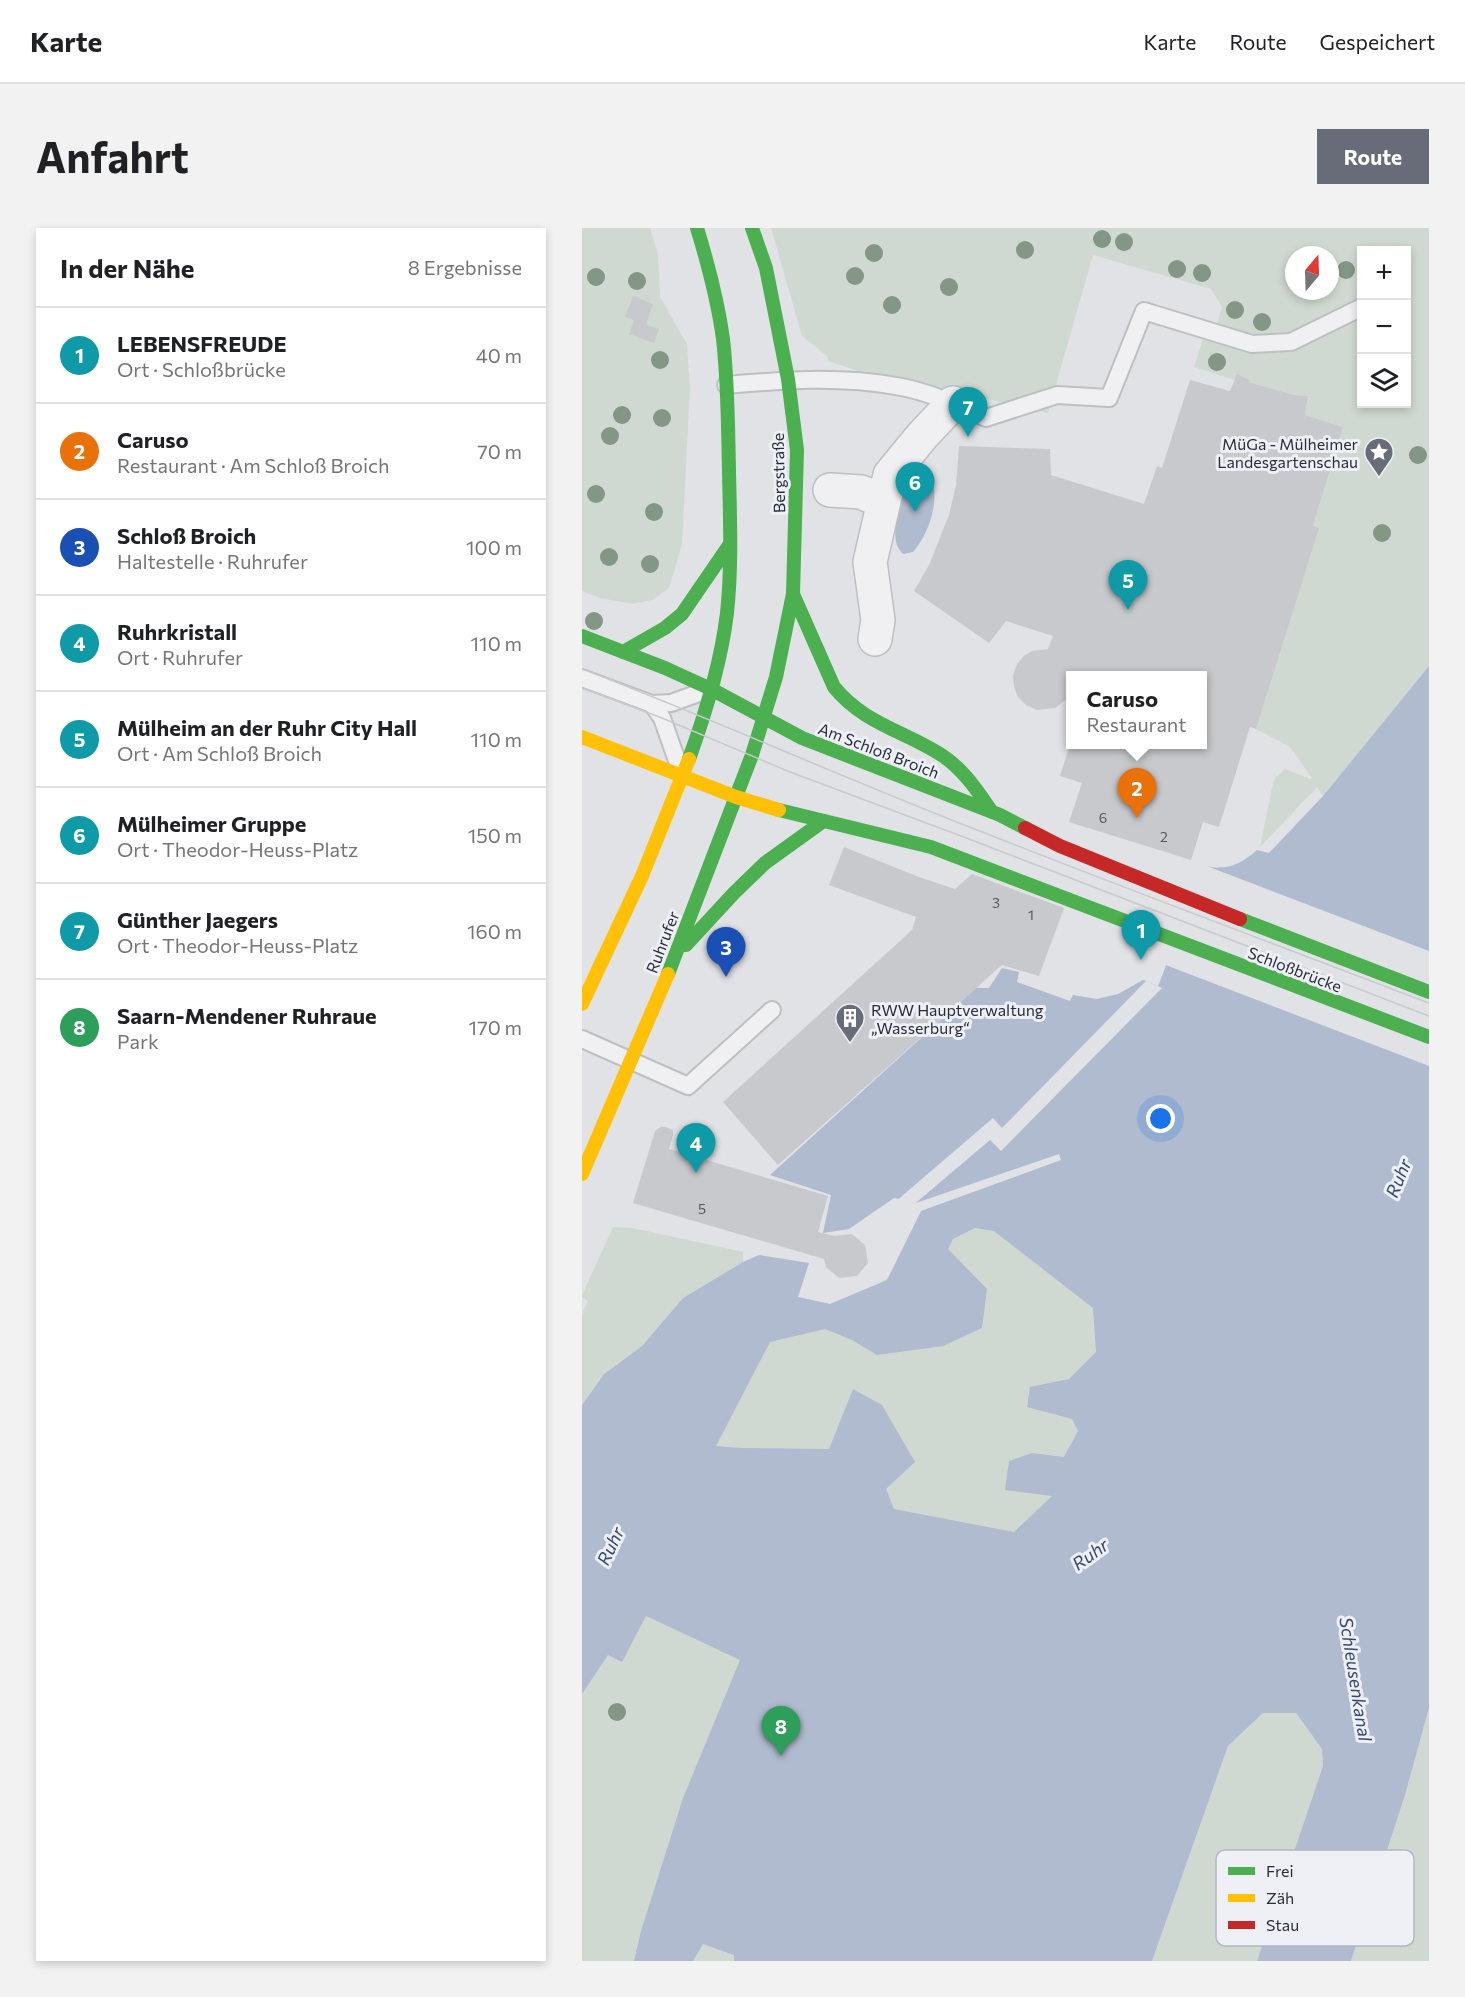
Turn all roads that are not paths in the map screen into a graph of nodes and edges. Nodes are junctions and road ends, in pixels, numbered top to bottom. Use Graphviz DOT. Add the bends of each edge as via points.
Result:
graph roads {
  1 [pos="697,228"];
  2 [pos="752,228"];
  3 [pos="1357,310"];
  4 [pos="788,379"];
  5 [pos="726,385"];
  6 [pos="953,403"];
  7 [pos="830,490"];
  8 [pos="884,502"];
  9 [pos="731,543"];
  10 [pos="793,594"];
  11 [pos="582,636"];
  12 [pos="875,639"];
  13 [pos="623,652"];
  14 [pos="582,678"];
  15 [pos="711,689"];
  16 [pos="652,704"];
  17 [pos="763,718"];
  18 [pos="582,736"];
  19 [pos="682,777"];
  20 [pos="736,797"];
  21 [pos="996,813"];
  22 [pos="822,822"];
  23 [pos="1165,891"];
  24 [pos="675,957"];
  25 [pos="1429,992"];
  26 [pos="582,1004"];
  27 [pos="772,1010"];
  28 [pos="1429,1037"];
  29 [pos="582,1039"];
  30 [pos="631,1060"];
  31 [pos="582,1174"];
  1 -- 5 [label="main road" via="719,318"];
  2 -- 4 [label="main road, Bergstraße" via="766,268"];
  3 -- 6 [label="lane" via="1291,342 1252,344 1144,310 1108,398 1057,395 986,418"];
  4 -- 5 [label="lane"];
  4 -- 6 [label="lane" via="897,386"];
  4 -- 10 [label="main road, Bergstraße" via="797,450"];
  5 -- 9 [label="main road"];
  6 -- 8 [label="street" via="890,475"];
  7 -- 8 [label="street" via="861,492"];
  8 -- 12 [label="street" via="870,562 878,620"];
  9 -- 13 [label="main road" via="682,614 666,628"];
  9 -- 15 [label="main road" via="725,632"];
  10 -- 17 [label="main road, Bergstraße"];
  10 -- 21 [label="main road" via="843,700 944,756 973,783"];
  11 -- 13 [label="main road, Am Schloß Broich"];
  13 -- 15 [label="main road, Am Schloß Broich"];
  14 -- 16 [label="lane"];
  15 -- 16 [label="lane" via="671,703"];
  15 -- 17 [label="main road, Am Schloß Broich"];
  15 -- 19 [label="main road"];
  16 -- 19 [label="lane" via="662,718"];
  17 -- 20 [label="main road, Ruhrufer"];
  17 -- 21 [label="main road, Am Schloß Broich" via="802,738"];
  18 -- 19 [label="main road"];
  19 -- 20 [label="main road"];
  19 -- 26 [label="main road" via="661,833"];
  20 -- 22 [label="main road"];
  20 -- 24 [label="main road, Ruhrufer"];
  21 -- 23 [label="main road, Am Schloß Broich" via="1060,846"];
  22 -- 24 [label="main road" via="765,863"];
  22 -- 28 [label="main road, Schloßbrücke" via="932,847"];
  23 -- 25 [label="main road, Schloßbrücke"];
  24 -- 30 [label="main road, Ruhrufer"];
  27 -- 30 [label="lane" via="688,1086"];
  29 -- 30 [label="lane"];
  30 -- 31 [label="main road, Ruhrufer"];
}
